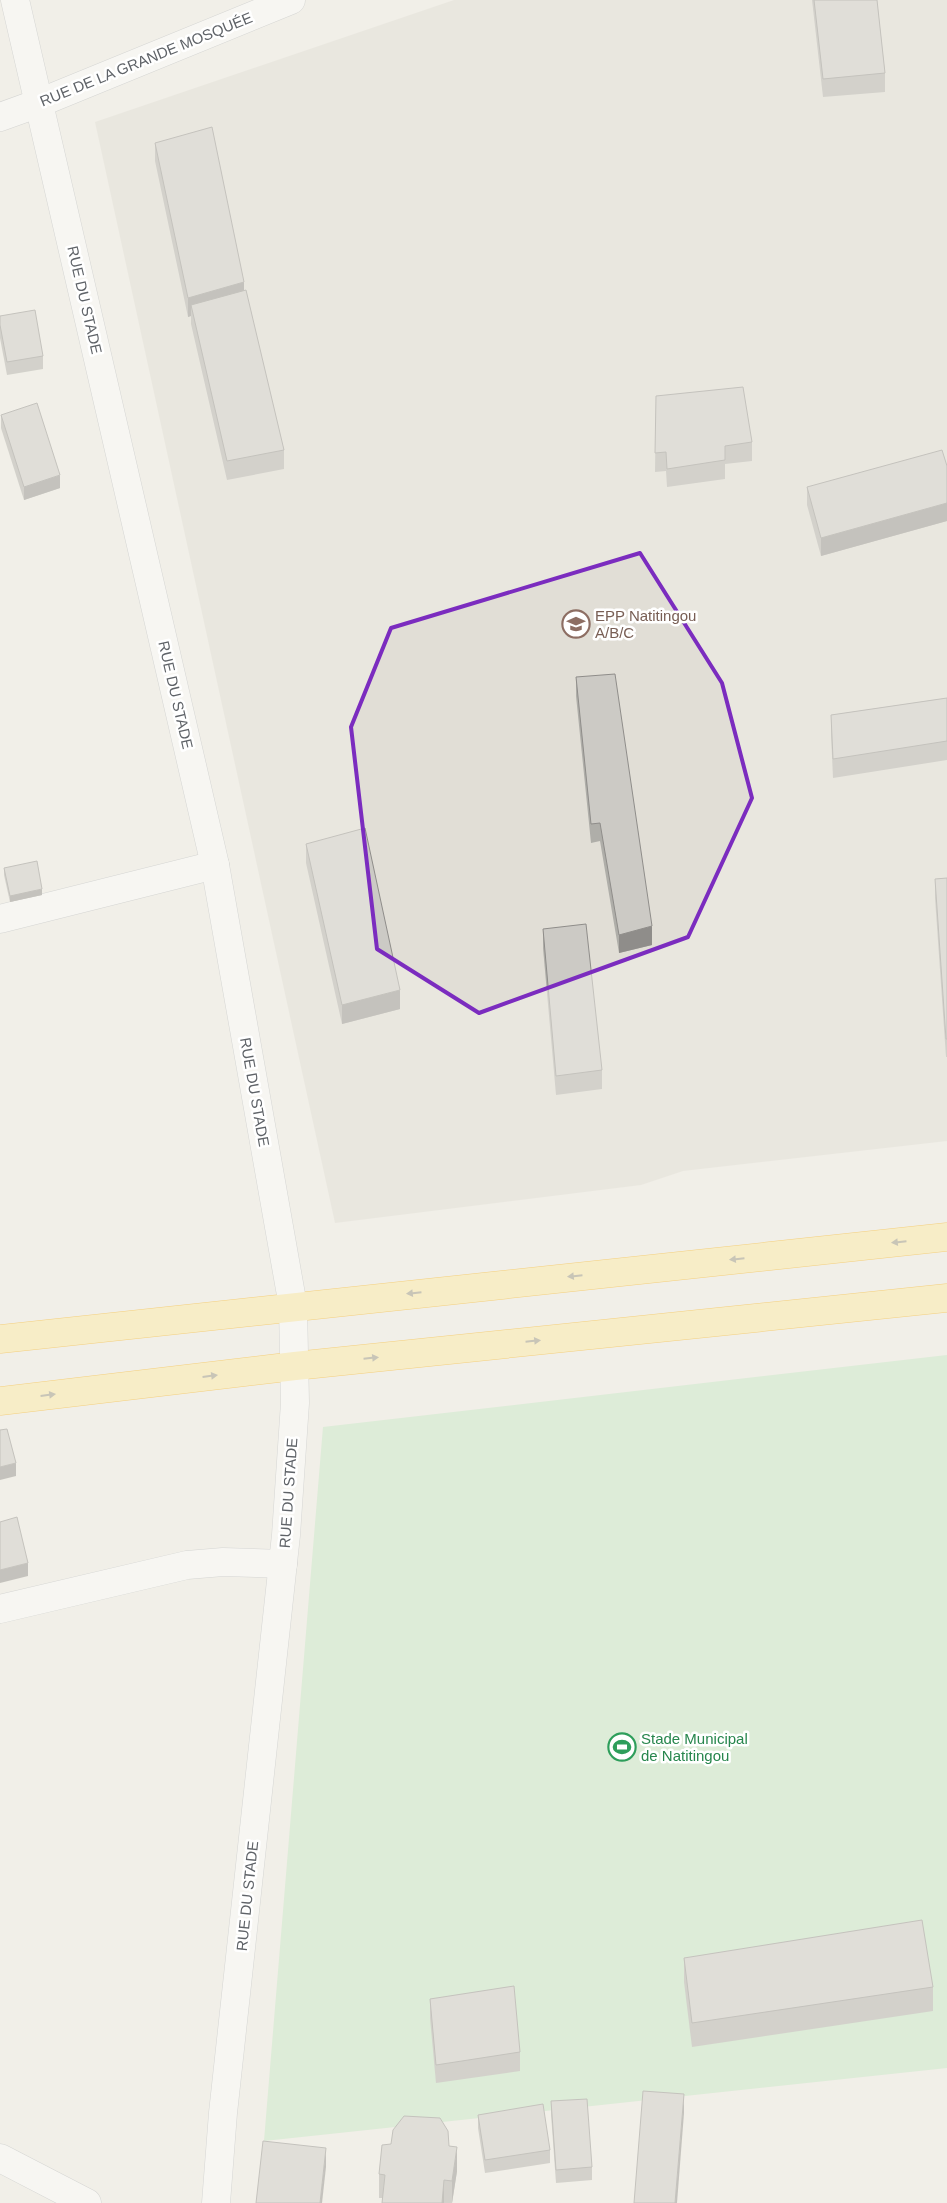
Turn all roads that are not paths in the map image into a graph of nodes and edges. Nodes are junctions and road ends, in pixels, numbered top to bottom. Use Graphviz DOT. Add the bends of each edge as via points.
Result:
graph roads {
  1 [pos="15,0"];
  2 [pos="291,0"];
  3 [pos="39,103"];
  4 [pos="0,117"];
  5 [pos="215,865"];
  6 [pos="0,919"];
  7 [pos="947,1237"];
  8 [pos="947,1298"];
  9 [pos="293,1306"];
  10 [pos="0,1339"];
  11 [pos="295,1366"];
  12 [pos="0,1400"];
  13 [pos="283,1564"];
  14 [pos="0,1609"];
  15 [pos="0,2158"];
  16 [pos="87,2203"];
  17 [pos="216,2203"];
  1 -- 3 [label="street, RUE DU STADE"];
  2 -- 3 [label="street, RUE DE LA GRANDE MOSQUÉE"];
  3 -- 4 [label="street, RUE DE LA GRANDE MOSQUÉE"];
  3 -- 5 [label="street, RUE DU STADE"];
  5 -- 6 [label="street"];
  5 -- 9 [label="street, RUE DU STADE"];
  7 -- 9 [label="highway, one-way"];
  11 -- 8 [label="highway, one-way"];
  9 -- 10 [label="highway"];
  9 -- 11 [label="street, RUE DU STADE"];
  12 -- 11 [label="highway, one-way"];
  11 -- 13 [label="street, RUE DU STADE"];
  13 -- 14 [label="street" via="223,1562 187,1565"];
  13 -- 17 [label="street, RUE DU STADE"];
  15 -- 16 [label="street"];
}
